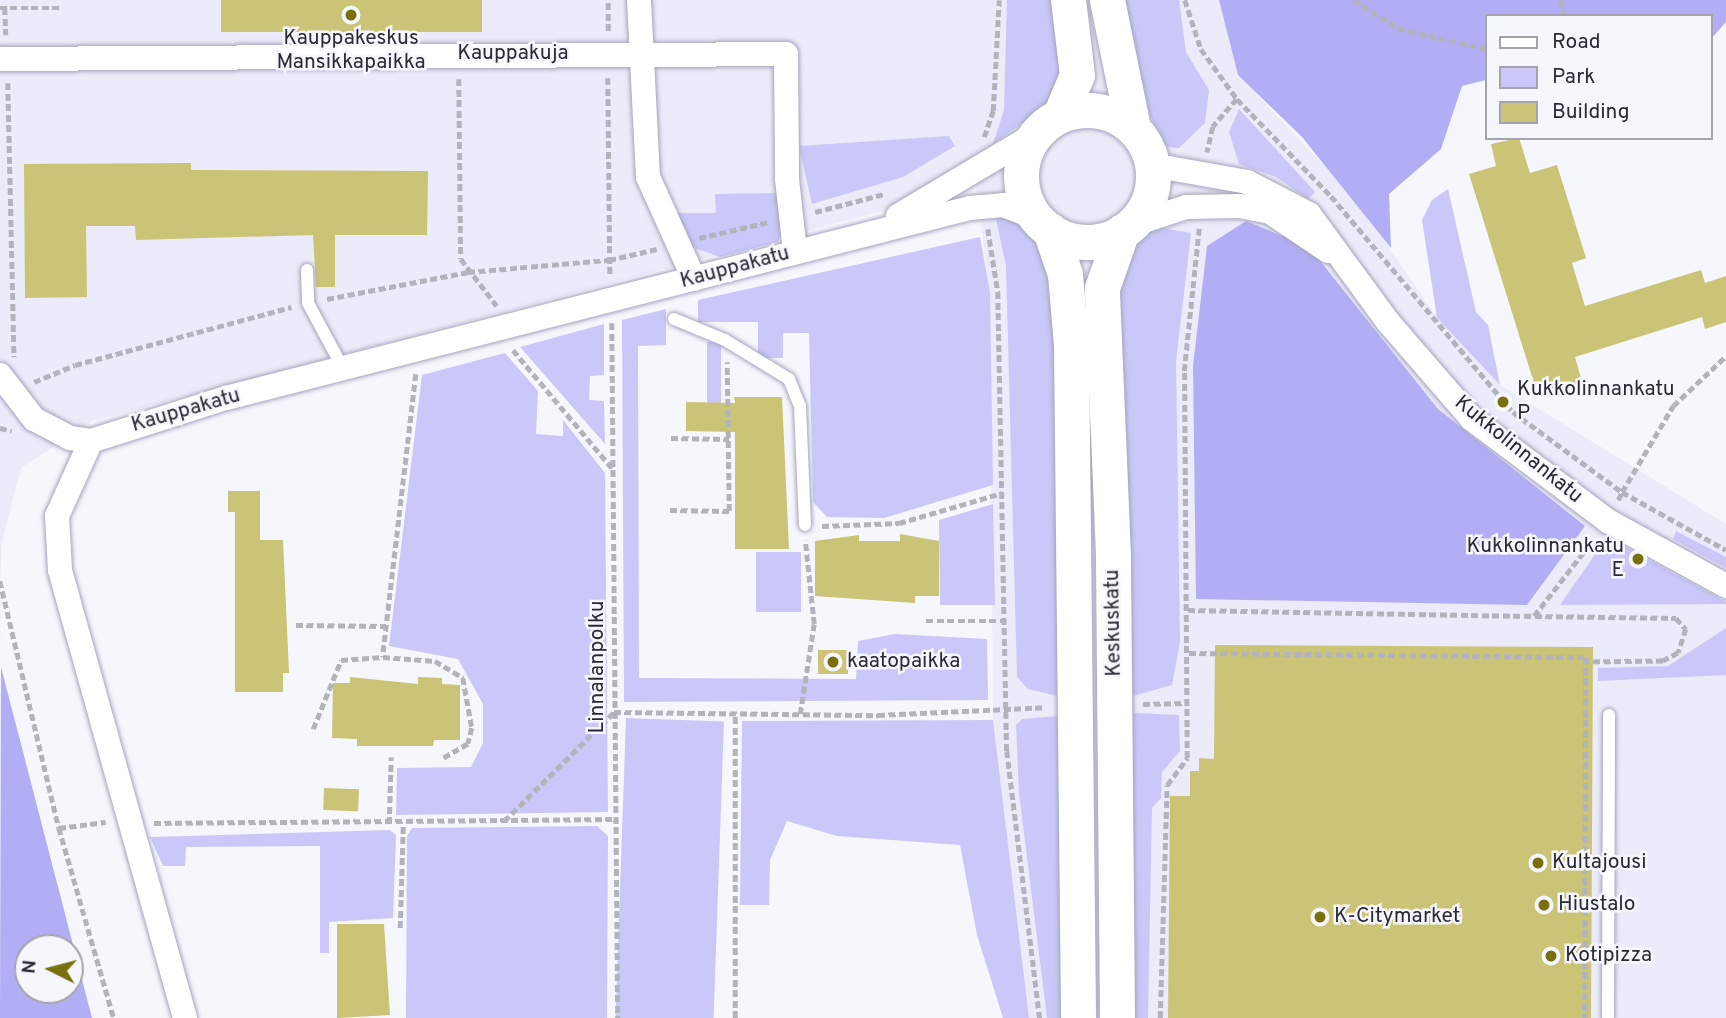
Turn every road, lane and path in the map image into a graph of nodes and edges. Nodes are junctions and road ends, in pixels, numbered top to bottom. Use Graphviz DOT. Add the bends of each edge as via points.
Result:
graph roads {
  1 [pos="608,0"];
  2 [pos="639,0"];
  3 [pos="999,0"];
  4 [pos="1068,0"];
  5 [pos="1107,0"];
  6 [pos="1185,0"];
  7 [pos="1354,0"];
  8 [pos="2,8"];
  9 [pos="60,8"];
  10 [pos="1484,49"];
  11 [pos="608,53"];
  12 [pos="639,53"];
  13 [pos="459,54"];
  14 [pos="4,59"];
  15 [pos="1237,99"];
  16 [pos="1049,124"];
  17 [pos="1133,128"];
  18 [pos="1206,153"];
  19 [pos="1152,165"];
  20 [pos="983,170"];
  21 [pos="892,191"];
  22 [pos="984,205"];
  23 [pos="791,216"];
  24 [pos="1043,224"];
  25 [pos="1199,227"];
  26 [pos="1125,229"];
  27 [pos="866,233"];
  28 [pos="678,244"];
  29 [pos="795,252"];
  30 [pos="609,260"];
  31 [pos="1348,269"];
  32 [pos="307,270"];
  33 [pos="468,272"];
  34 [pos="694,279"];
  35 [pos="308,303"];
  36 [pos="612,308"];
  37 [pos="674,318"];
  38 [pos="725,340"];
  39 [pos="511,347"];
  40 [pos="1726,356"];
  41 [pos="417,367"];
  42 [pos="14,372"];
  43 [pos="345,372"];
  44 [pos="24,393"];
  45 [pos="1,430"];
  46 [pos="671,438"];
  47 [pos="729,439"];
  48 [pos="91,441"];
  49 [pos="613,470"];
  50 [pos="1622,492"];
  51 [pos="1002,493"];
  52 [pos="670,510"];
  53 [pos="1608,521"];
  54 [pos="805,525"];
  55 [pos="1726,550"];
  56 [pos="0,581"];
  57 [pos="1726,586"];
  58 [pos="1188,610"];
  59 [pos="1534,616"];
  60 [pos="926,621"];
  61 [pos="1004,621"];
  62 [pos="296,625"];
  63 [pos="385,626"];
  64 [pos="1189,653"];
  65 [pos="383,657"];
  66 [pos="1586,662"];
  67 [pos="1187,703"];
  68 [pos="1134,704"];
  69 [pos="1054,706"];
  70 [pos="1005,710"];
  71 [pos="614,712"];
  72 [pos="736,713"];
  73 [pos="800,714"];
  74 [pos="1609,715"];
  75 [pos="313,729"];
  76 [pos="391,757"];
  77 [pos="444,758"];
  78 [pos="614,819"];
  79 [pos="504,821"];
  80 [pos="126,822"];
  81 [pos="389,824"];
  82 [pos="403,824"];
  83 [pos="59,828"];
  84 [pos="400,928"];
  85 [pos="114,1018"];
  86 [pos="185,1018"];
  87 [pos="618,1018"];
  88 [pos="736,1018"];
  89 [pos="1040,1018"];
  90 [pos="1078,1018"];
  91 [pos="1117,1018"];
  92 [pos="1160,1018"];
  93 [pos="1585,1018"];
  94 [pos="1608,1018"];
  1 -- 11 [label="path, Linnalanpolku"];
  2 -- 12 [label="street"];
  3 -- 20 [label="path"];
  4 -- 16 [label="main road" via="1077,75"];
  5 -- 17 [label="main road"];
  6 -- 15 [label="path" via="1200,49"];
  7 -- 10 [label="path" via="1398,28"];
  8 -- 9 [label="path"];
  8 -- 14 [label="path"];
  11 -- 12 [label="street, Kauppakuja"];
  11 -- 13 [label="street, Kauppakuja"];
  11 -- 30 [label="path, Linnalanpolku"];
  12 -- 23 [label="street, Kauppakuja" via="786,54"];
  12 -- 28 [label="street" via="648,177"];
  13 -- 14 [label="street, Kauppakuja"];
  13 -- 33 [label="path" via="459,236"];
  14 -- 42 [label="path"];
  15 -- 18 [label="path" via="1213,127"];
  15 -- 50 [label="path" via="1331,196 1513,412"];
  16 -- 17 [label="main road" via="1098,111"];
  16 -- 20 [label="street, Kauppakatu"];
  16 -- 24 [label="main road" via="1021,169 1024,195"];
  17 -- 19 [label="main road"];
  19 -- 26 [label="main road" via="1147,202"];
  19 -- 31 [label="street, Kukkolinnankatu" via="1273,191 1323,227"];
  20 -- 27 [label="street, Kauppakatu"];
  21 -- 23 [label="path"];
  22 -- 24 [label="street, Kauppakatu"];
  22 -- 27 [label="street, Kauppakatu"];
  22 -- 51 [label="path" via="998,292"];
  23 -- 28 [label="path"];
  23 -- 29 [label="street, Kauppakuja"];
  24 -- 26 [label="main road" via="1086,242"];
  24 -- 90 [label="main road, Keskuskatu" via="1065,274 1070,345"];
  25 -- 58 [label="path" via="1184,371"];
  26 -- 31 [label="street, Kukkolinnankatu" via="1186,207 1240,206 1297,227"];
  26 -- 91 [label="main road, Keskuskatu" via="1102,288 1113,555"];
  27 -- 29 [label="street, Kauppakatu"];
  28 -- 30 [label="path"];
  28 -- 34 [label="street"];
  29 -- 34 [label="street, Kauppakatu"];
  30 -- 33 [label="path"];
  30 -- 36 [label="path, Linnalanpolku"];
  31 -- 53 [label="street, Kukkolinnankatu" via="1472,419"];
  32 -- 35 [label="lane"];
  33 -- 35 [label="path"];
  34 -- 36 [label="street, Kauppakatu"];
  35 -- 43 [label="lane"];
  35 -- 44 [label="path" via="75,365"];
  36 -- 43 [label="street, Kauppakatu"];
  36 -- 49 [label="path, Linnalanpolku"];
  37 -- 38 [label="lane"];
  38 -- 47 [label="path"];
  38 -- 54 [label="lane" via="766,363 793,388 800,407"];
  39 -- 49 [label="path"];
  40 -- 50 [label="path" via="1673,406"];
  41 -- 63 [label="path"];
  42 -- 44 [label="street"];
  42 -- 44 [label="path"];
  43 -- 48 [label="street, Kauppakatu" via="226,398"];
  44 -- 45 [label="path"];
  44 -- 48 [label="street" via="71,438"];
  46 -- 47 [label="path"];
  47 -- 52 [label="path" via="729,511"];
  48 -- 80 [label="street" via="65,486 55,538"];
  49 -- 71 [label="path, Linnalanpolku"];
  50 -- 53 [label="path"];
  50 -- 55 [label="path"];
  51 -- 54 [label="path" via="899,523"];
  51 -- 61 [label="path"];
  53 -- 57 [label="street, Kukkolinnankatu"];
  53 -- 59 [label="path"];
  54 -- 73 [label="path" via="807,599 814,624 802,674"];
  56 -- 83 [label="path"];
  58 -- 59 [label="path"];
  58 -- 64 [label="path"];
  59 -- 66 [label="path" via="1676,618 1686,629 1678,653 1663,662"];
  60 -- 61 [label="path"];
  61 -- 70 [label="path"];
  62 -- 63 [label="path"];
  63 -- 65 [label="path"];
  64 -- 66 [label="path" via="1586,657"];
  64 -- 67 [label="path"];
  65 -- 75 [label="path" via="341,660"];
  65 -- 77 [label="path" via="435,661 463,678 472,728 468,744"];
  66 -- 93 [label="path"];
  67 -- 68 [label="path"];
  67 -- 92 [label="path" via="1187,758 1167,785"];
  69 -- 70 [label="path"];
  70 -- 73 [label="path"];
  70 -- 89 [label="path"];
  71 -- 72 [label="path"];
  71 -- 78 [label="path, Linnalanpolku"];
  71 -- 79 [label="path"];
  72 -- 73 [label="path"];
  72 -- 88 [label="path"];
  74 -- 94 [label="lane"];
  76 -- 81 [label="path"];
  78 -- 79 [label="path"];
  78 -- 87 [label="path, Linnalanpolku"];
  79 -- 82 [label="path"];
  80 -- 81 [label="path"];
  80 -- 83 [label="path"];
  80 -- 86 [label="street"];
  81 -- 82 [label="path"];
  82 -- 84 [label="path"];
  83 -- 85 [label="path"];
}
